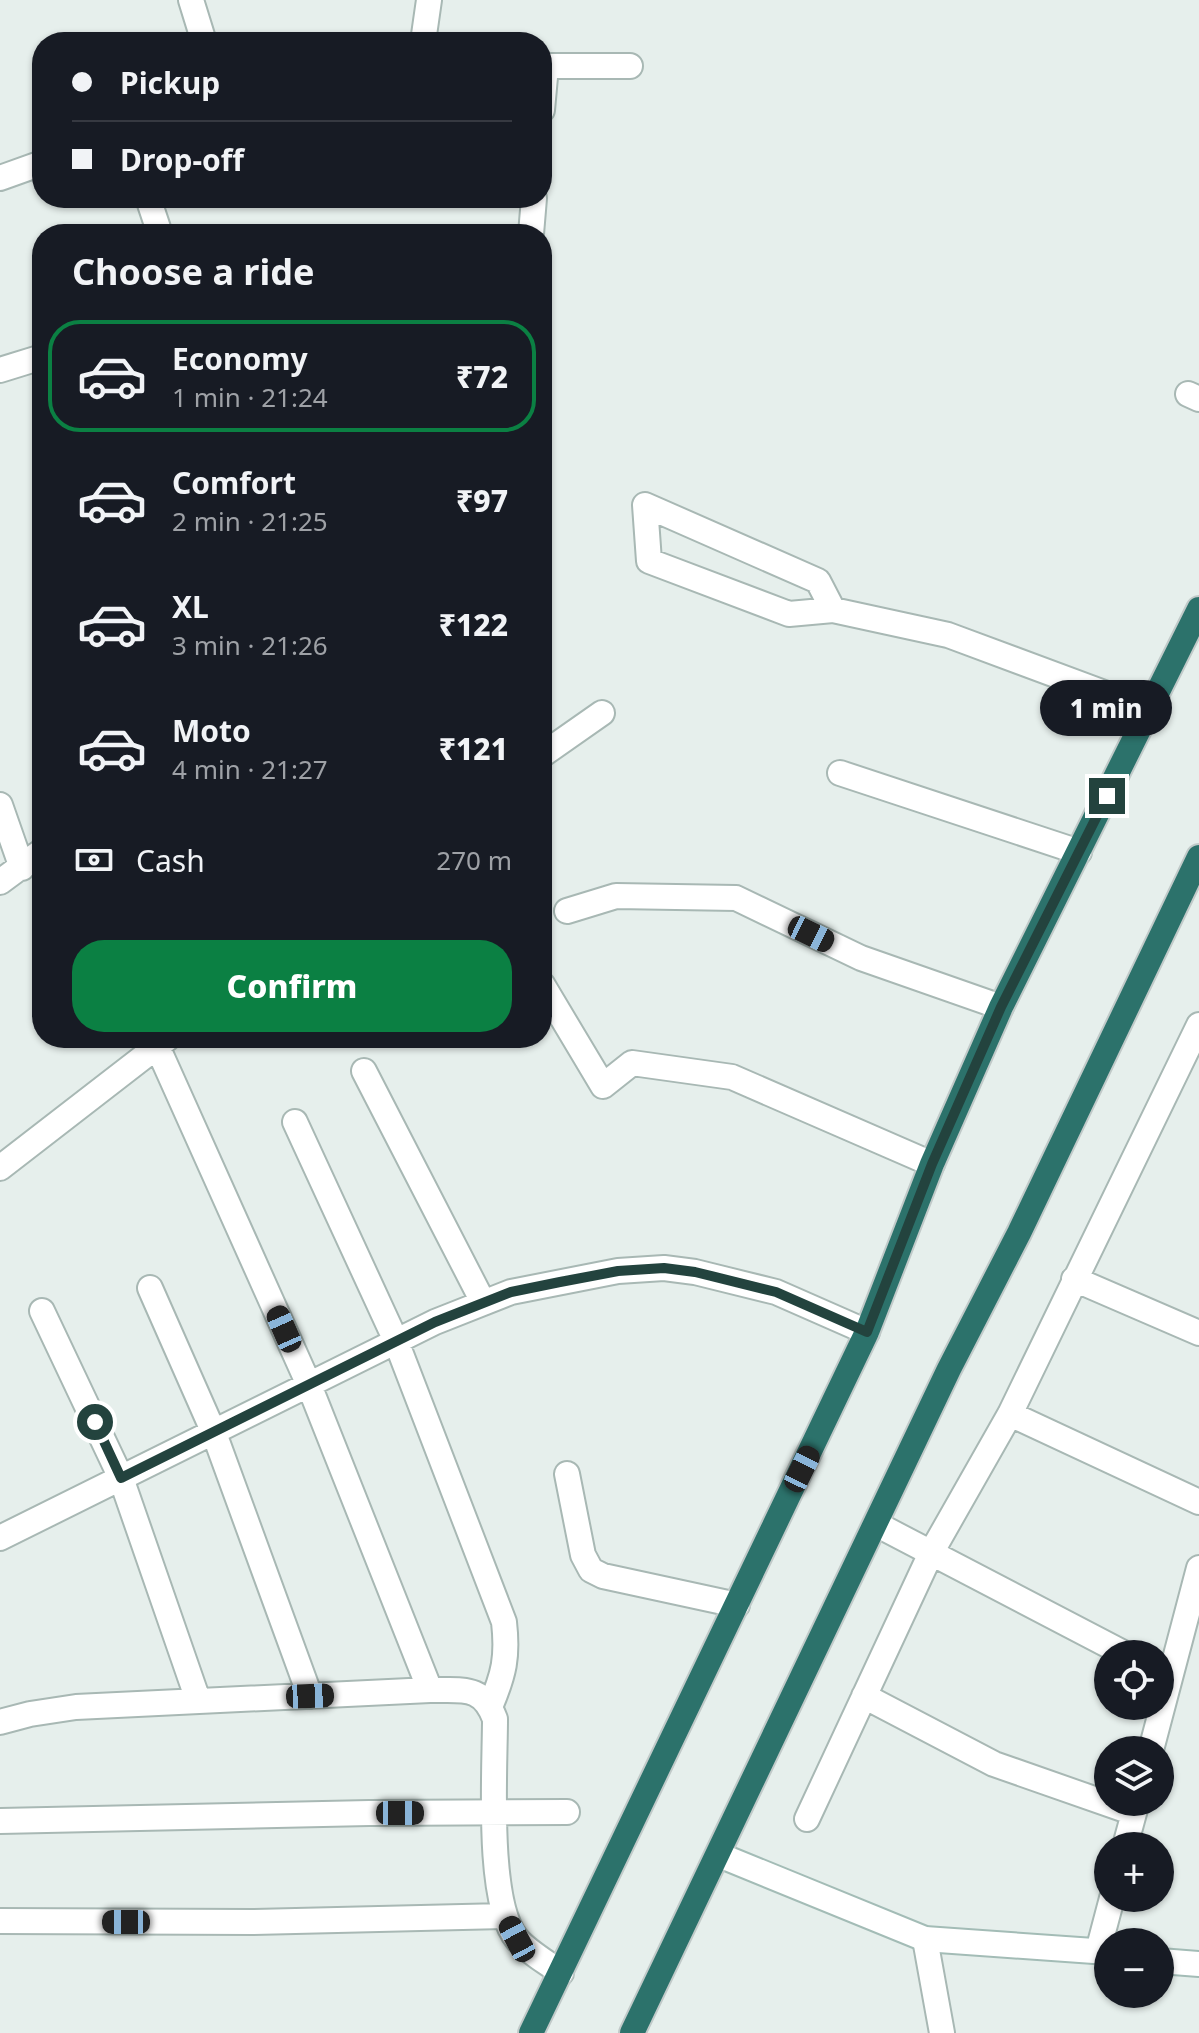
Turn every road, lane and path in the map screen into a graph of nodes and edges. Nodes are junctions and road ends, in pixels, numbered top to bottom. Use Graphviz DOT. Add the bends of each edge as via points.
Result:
graph roads {
  1 [pos="191,0"];
  2 [pos="429,0"];
  3 [pos="201,32"];
  4 [pos="424,32"];
  5 [pos="552,66"];
  6 [pos="630,66"];
  7 [pos="32,167"];
  8 [pos="0,178"];
  9 [pos="32,360"];
  10 [pos="0,370"];
  11 [pos="1199,609"];
  12 [pos="833,610"];
  13 [pos="1150,710"];
  14 [pos="602,713"];
  15 [pos="552,748"];
  16 [pos="840,773"];
  17 [pos="0,805"];
  18 [pos="1079,852"];
  19 [pos="1199,857"];
  20 [pos="32,860"];
  21 [pos="22,868"];
  22 [pos="0,882"];
  23 [pos="567,911"];
  24 [pos="552,1001"];
  25 [pos="1001,1007"];
  26 [pos="1199,1025"];
  27 [pos="154,1048"];
  28 [pos="165,1048"];
  29 [pos="364,1071"];
  30 [pos="295,1122"];
  31 [pos="932,1164"];
  32 [pos="0,1168"];
  33 [pos="1074,1279"];
  34 [pos="150,1288"];
  35 [pos="483,1302"];
  36 [pos="42,1311"];
  37 [pos="867,1332"];
  38 [pos="1199,1333"];
  39 [pos="396,1341"];
  40 [pos="309,1385"];
  41 [pos="1010,1414"];
  42 [pos="214,1433"];
  43 [pos="567,1474"];
  44 [pos="121,1478"];
  45 [pos="1199,1502"];
  46 [pos="876,1524"];
  47 [pos="0,1538"];
  48 [pos="931,1553"];
  49 [pos="1199,1568"];
  50 [pos="737,1605"];
  51 [pos="1098,1640"];
  52 [pos="1174,1647"];
  53 [pos="430,1690"];
  54 [pos="310,1696"];
  55 [pos="864,1696"];
  56 [pos="198,1700"];
  57 [pos="490,1707"];
  58 [pos="0,1722"];
  59 [pos="1094,1795"];
  60 [pos="495,1812"];
  61 [pos="567,1812"];
  62 [pos="807,1819"];
  63 [pos="0,1821"];
  64 [pos="719,1855"];
  65 [pos="504,1916"];
  66 [pos="0,1921"];
  67 [pos="925,1939"];
  68 [pos="1094,1951"];
  69 [pos="1174,1962"];
  70 [pos="1199,1964"];
  71 [pos="561,1973"];
  72 [pos="531,2033"];
  73 [pos="632,2033"];
  74 [pos="942,2033"];
  1 -- 3 [label="street"];
  2 -- 4 [label="street"];
  5 -- 6 [label="street"];
  7 -- 8 [label="street"];
  9 -- 10 [label="street"];
  11 -- 13 [label="highway"];
  12 -- 12 [label="street" via="789,614 649,561 645,505 818,581"];
  12 -- 13 [label="street" via="948,635"];
  13 -- 18 [label="highway"];
  14 -- 15 [label="street"];
  16 -- 18 [label="street"];
  17 -- 21 [label="street"];
  18 -- 25 [label="highway"];
  19 -- 46 [label="highway"];
  20 -- 21 [label="street"];
  21 -- 22 [label="street"];
  23 -- 25 [label="street" via="616,896 736,898 861,958"];
  24 -- 31 [label="street" via="603,1086 632,1063 732,1077"];
  25 -- 31 [label="highway"];
  26 -- 33 [label="street"];
  27 -- 32 [label="street"];
  28 -- 40 [label="street"];
  29 -- 35 [label="street"];
  30 -- 39 [label="street"];
  31 -- 37 [label="highway"];
  33 -- 38 [label="street"];
  33 -- 41 [label="street"];
  34 -- 42 [label="street"];
  35 -- 37 [label="street" via="618,1271 664,1268 776,1292"];
  35 -- 39 [label="street"];
  36 -- 44 [label="street"];
  37 -- 50 [label="highway"];
  39 -- 40 [label="street"];
  39 -- 57 [label="street" via="504,1622 507,1653"];
  40 -- 42 [label="street"];
  40 -- 53 [label="street"];
  41 -- 45 [label="street"];
  41 -- 48 [label="street"];
  42 -- 44 [label="street"];
  42 -- 54 [label="street"];
  43 -- 50 [label="street" via="583,1555 591,1570"];
  44 -- 47 [label="street"];
  44 -- 56 [label="street"];
  46 -- 48 [label="street"];
  46 -- 64 [label="highway"];
  48 -- 51 [label="street"];
  48 -- 55 [label="street"];
  49 -- 52 [label="street"];
  50 -- 71 [label="highway"];
  53 -- 54 [label="street"];
  53 -- 57 [label="street" via="471,1691"];
  54 -- 56 [label="street"];
  55 -- 59 [label="street" via="994,1764"];
  55 -- 62 [label="street"];
  56 -- 58 [label="street" via="76,1707"];
  57 -- 60 [label="street" via="495,1719"];
  60 -- 61 [label="street"];
  60 -- 63 [label="street"];
  60 -- 65 [label="street"];
  64 -- 67 [label="street"];
  64 -- 73 [label="highway"];
  65 -- 66 [label="street"];
  65 -- 71 [label="street" via="517,1939"];
  67 -- 68 [label="street"];
  67 -- 74 [label="street"];
  69 -- 70 [label="street"];
  71 -- 72 [label="highway"];
}
